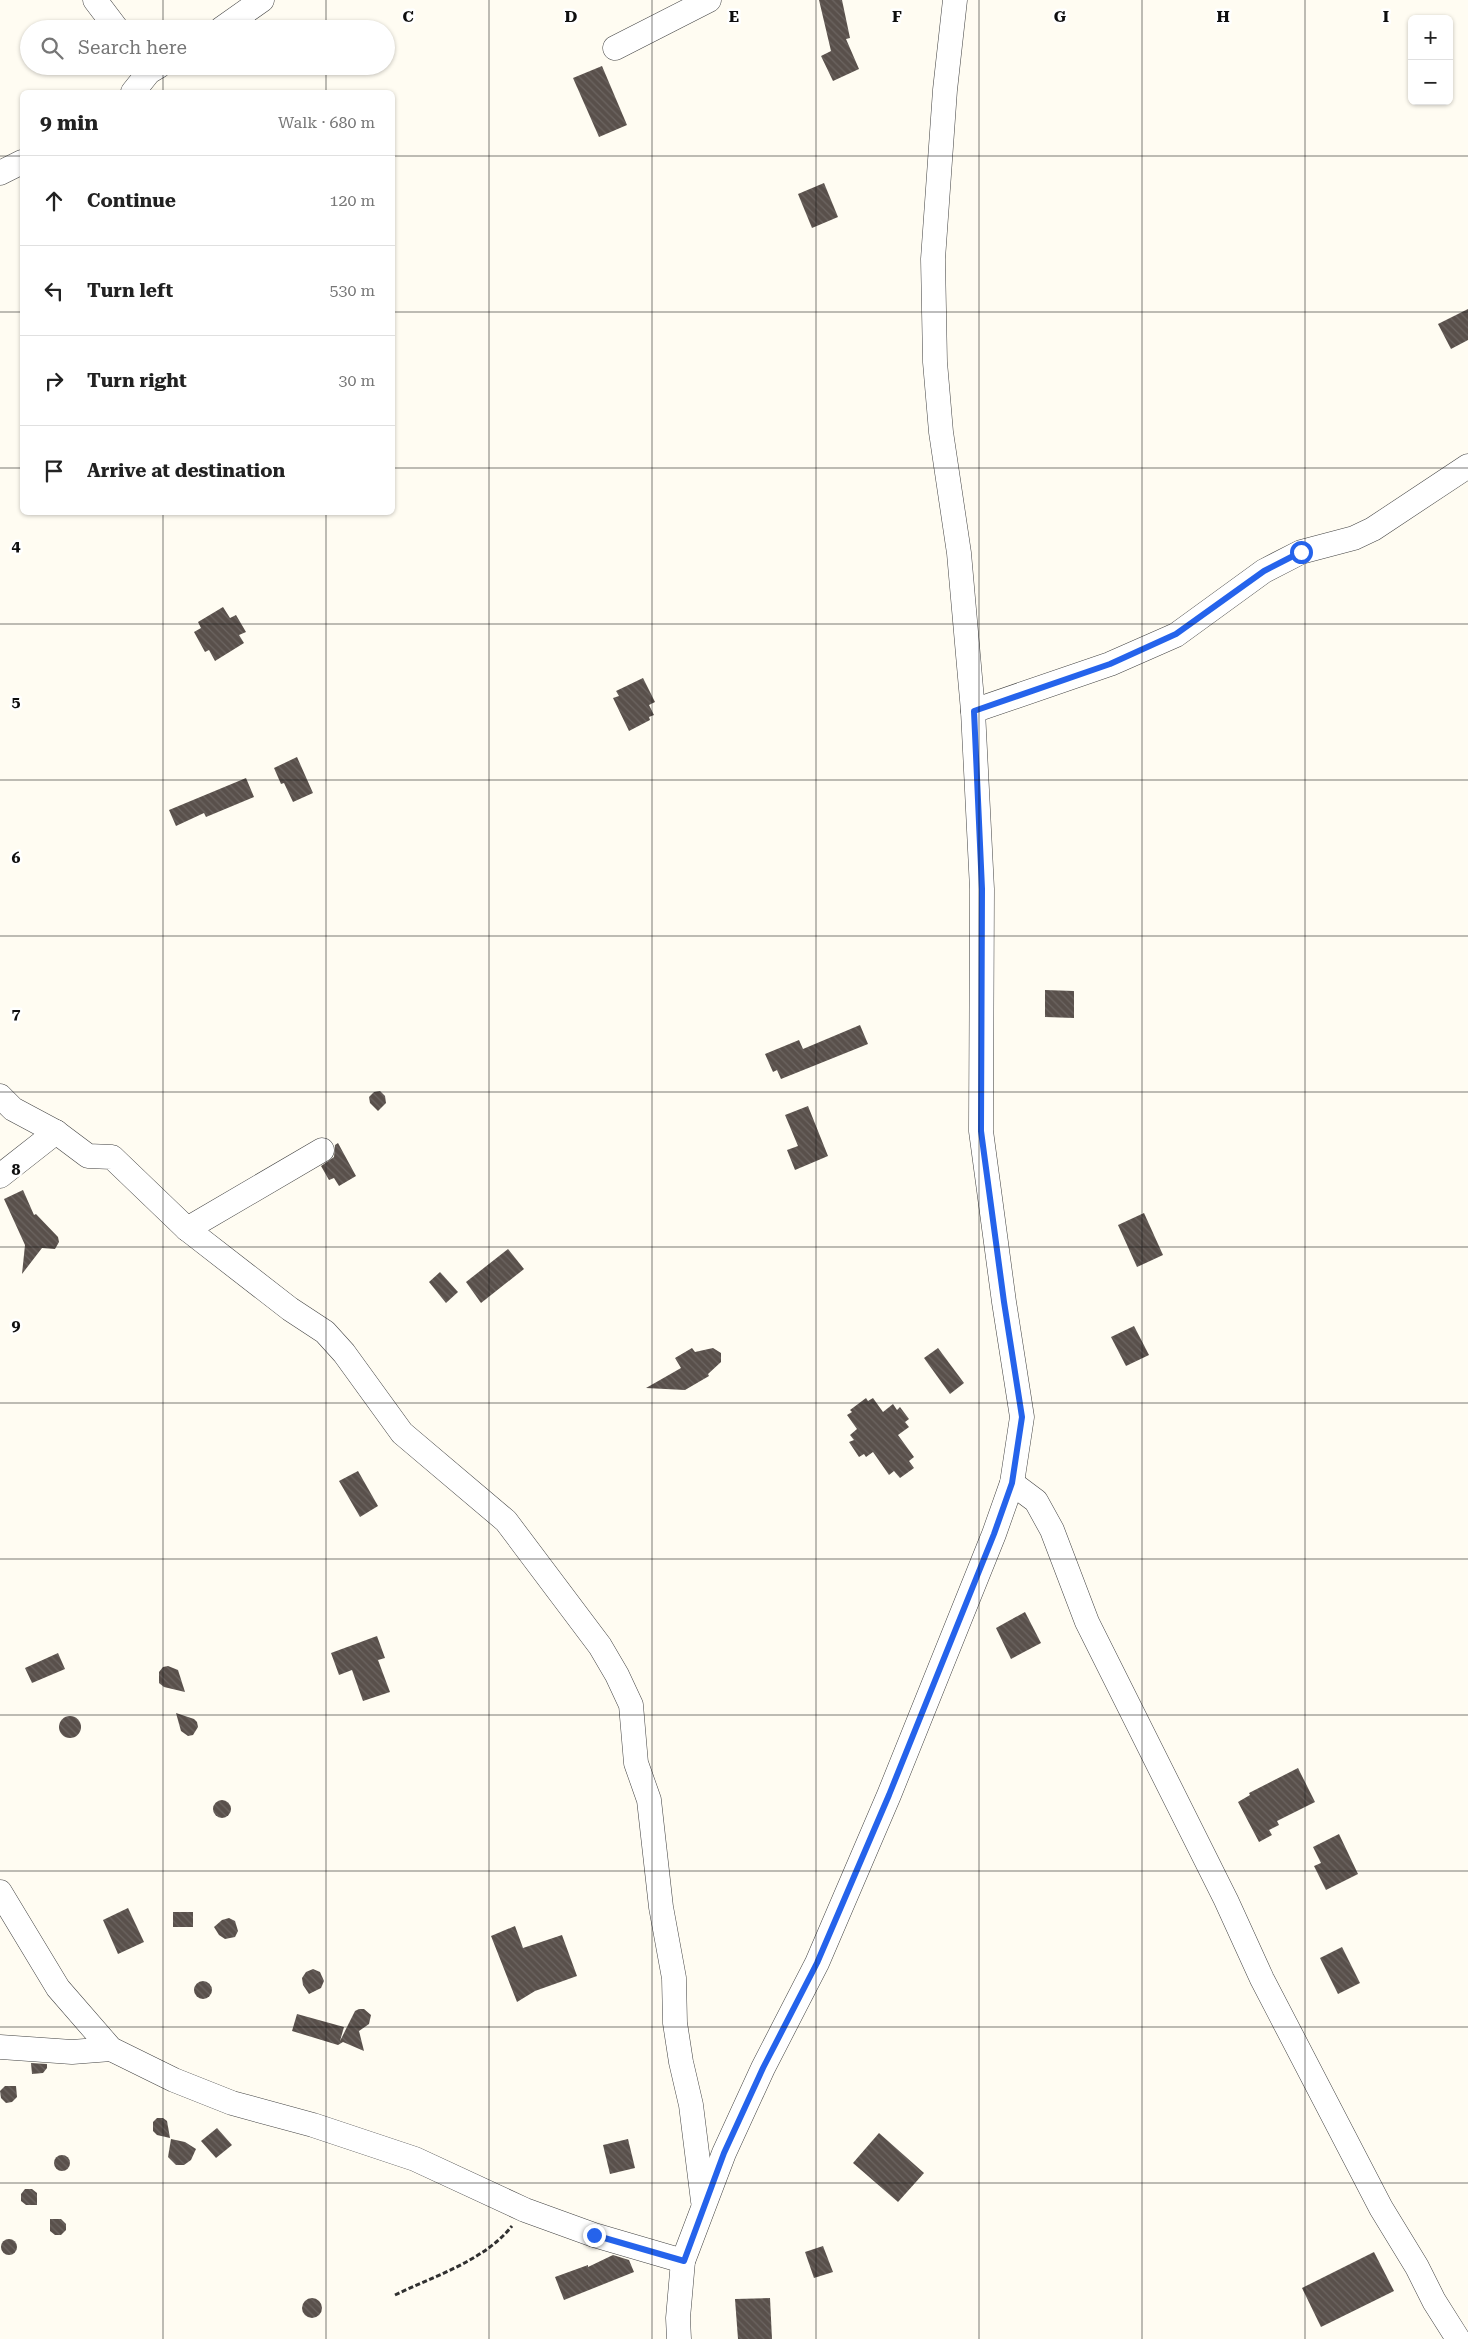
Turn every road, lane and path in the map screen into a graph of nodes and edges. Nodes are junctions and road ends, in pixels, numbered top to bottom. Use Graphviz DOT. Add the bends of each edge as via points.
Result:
graph roads {
  1 [pos="95,0"];
  2 [pos="262,0"];
  3 [pos="709,0"];
  4 [pos="955,0"];
  5 [pos="110,20"];
  6 [pos="234,20"];
  7 [pos="615,48"];
  8 [pos="146,75"];
  9 [pos="134,90"];
  10 [pos="20,163"];
  11 [pos="0,173"];
  12 [pos="1468,466"];
  13 [pos="974,711"];
  14 [pos="0,1096"];
  15 [pos="56,1132"];
  16 [pos="322,1150"];
  17 [pos="0,1176"];
  18 [pos="187,1230"];
  19 [pos="1012,1483"];
  20 [pos="0,1892"];
  21 [pos="0,2046"];
  22 [pos="112,2050"];
  23 [pos="703,2208"];
  24 [pos="525,2210"];
  25 [pos="684,2261"];
  26 [pos="395,2295"];
  27 [pos="679,2339"];
  28 [pos="1458,2339"];
  1 -- 5 [label="street"];
  2 -- 6 [label="street"];
  3 -- 7 [label="street"];
  4 -- 13 [label="street" via="933,259 941,432 959,553"];
  8 -- 9 [label="street"];
  10 -- 11 [label="street"];
  12 -- 13 [label="street" via="1373,529 1354,538 1301,552 1264,571 1176,634 1110,664"];
  13 -- 19 [label="street" via="982,889 981,1131 1022,1417"];
  14 -- 15 [label="street" via="14,1109"];
  15 -- 17 [label="street"];
  15 -- 18 [label="street" via="88,1156 112,1158"];
  16 -- 18 [label="street"];
  18 -- 23 [label="street" via="325,1332 402,1433 506,1521 600,1646 617,1675 631,1705 636,1763 650,1800 660,1907 674,1978 675,2023 691,2104"];
  19 -- 23 [label="street" via="885,1804 817,1963 724,2153"];
  19 -- 28 [label="street" via="1036,1501 1052,1530 1087,1622 1262,1979 1381,2208"];
  20 -- 22 [label="street" via="58,1988"];
  21 -- 22 [label="street" via="72,2052"];
  22 -- 24 [label="street" via="232,2103 313,2125 415,2159"];
  23 -- 25 [label="street"];
  24 -- 25 [label="street" via="594,2235"];
  24 -- 26 [label="path" via="503,2238 478,2255"];
  25 -- 27 [label="street"];
}
